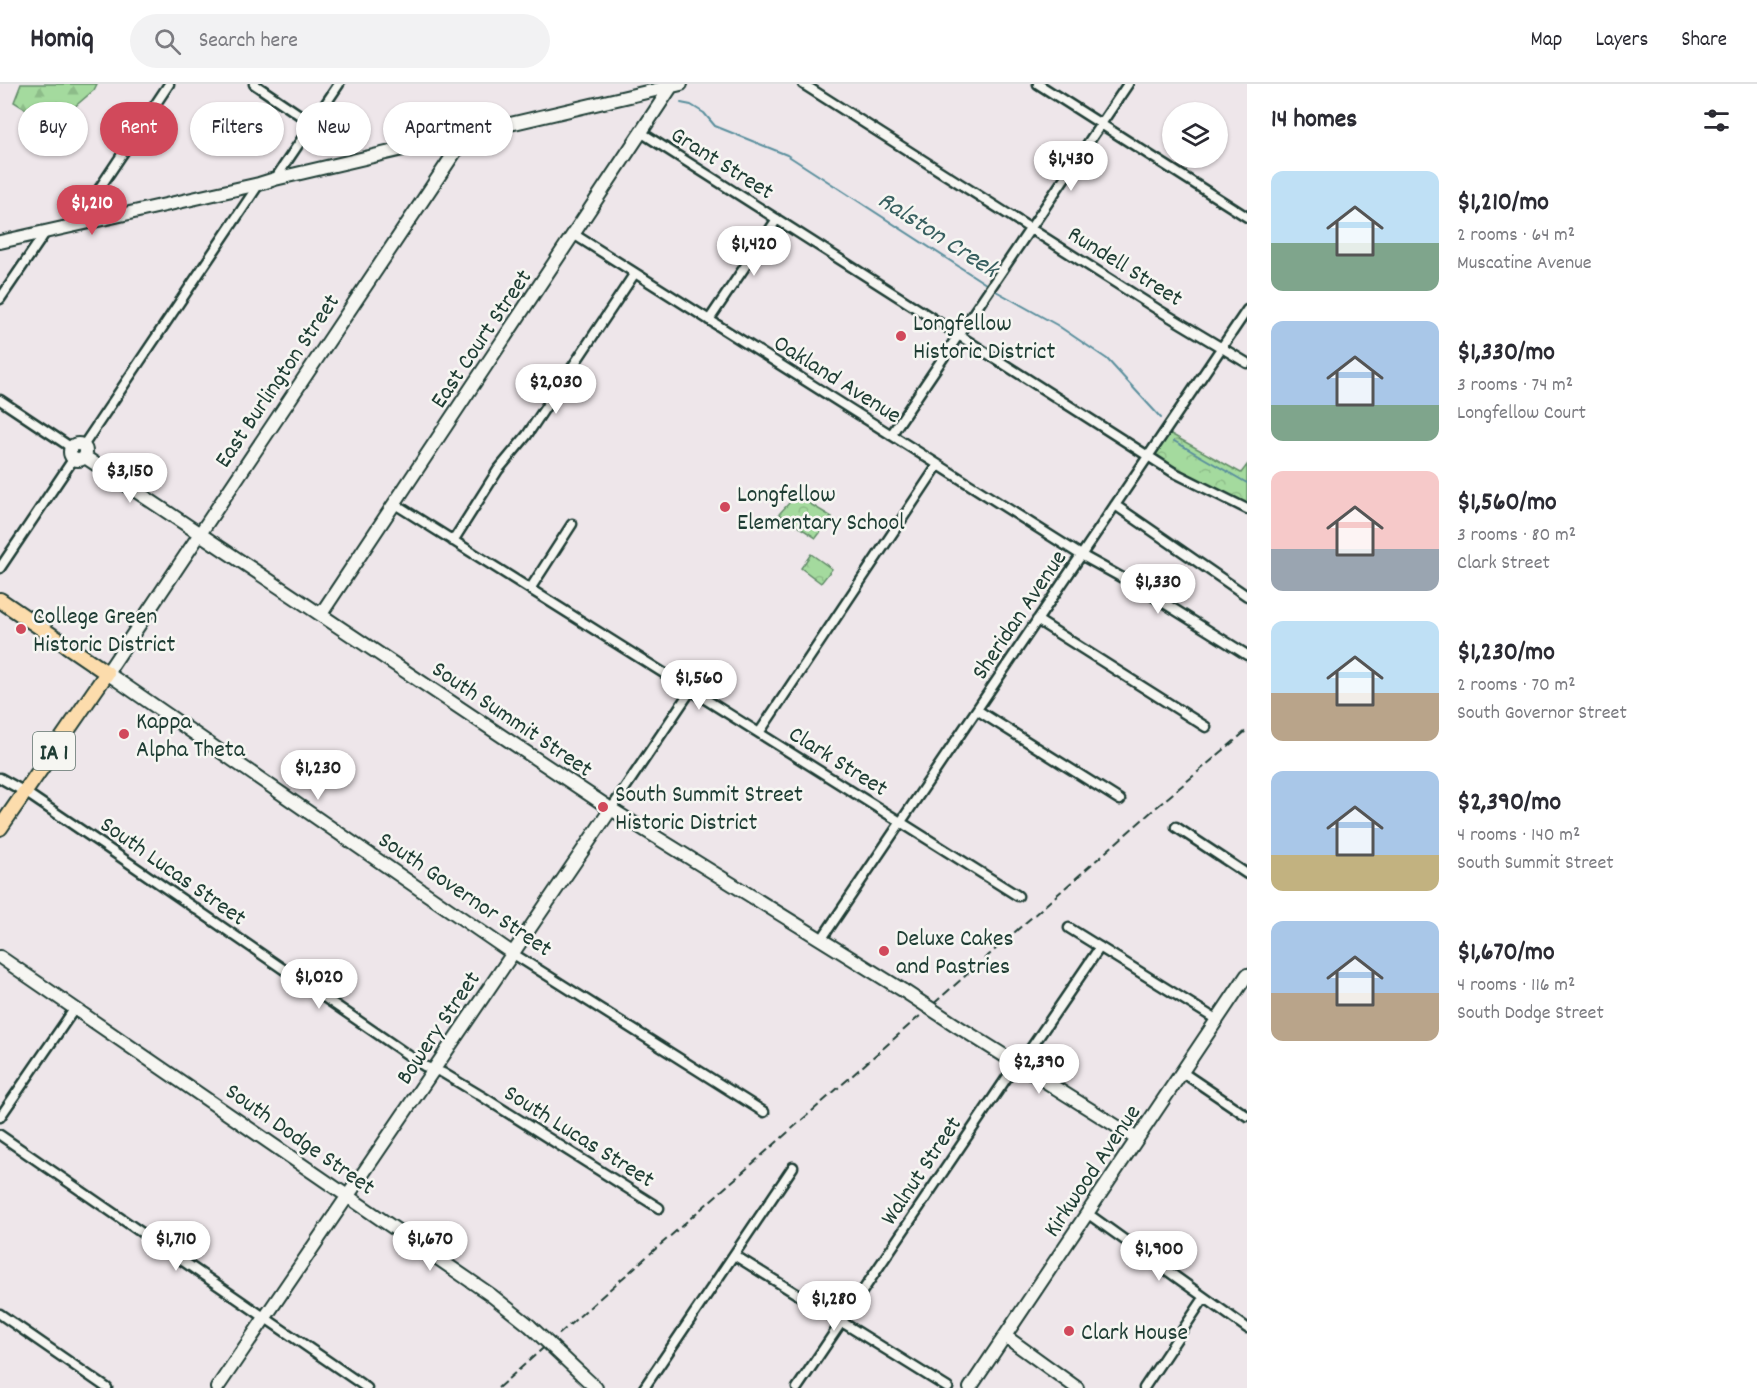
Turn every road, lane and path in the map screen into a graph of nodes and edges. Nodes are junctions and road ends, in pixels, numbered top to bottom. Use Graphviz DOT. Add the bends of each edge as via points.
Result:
graph roads {
  1 [pos="169,84"];
  2 [pos="254,84"];
  3 [pos="339,84"];
  4 [pos="803,84"];
  5 [pos="1038,84"];
  6 [pos="1128,84"];
  7 [pos="675,85"];
  8 [pos="327,102"];
  9 [pos="296,112"];
  10 [pos="513,123"];
  11 [pos="1100,124"];
  12 [pos="642,133"];
  13 [pos="296,149"];
  14 [pos="383,154"];
  15 [pos="452,156"];
  16 [pos="276,179"];
  17 [pos="259,184"];
  18 [pos="1247,217"];
  19 [pos="777,219"];
  20 [pos="75,225"];
  21 [pos="1030,228"];
  22 [pos="45,233"];
  23 [pos="574,235"];
  24 [pos="0,242"];
  25 [pos="635,273"];
  26 [pos="0,299"];
  27 [pos="1247,310"];
  28 [pos="709,320"];
  29 [pos="958,335"];
  30 [pos="1222,347"];
  31 [pos="1247,363"];
  32 [pos="0,400"];
  33 [pos="891,435"];
  34 [pos="78,452"];
  35 [pos="1149,456"];
  36 [pos="938,465"];
  37 [pos="395,504"];
  38 [pos="1115,505"];
  39 [pos="1247,509"];
  40 [pos="572,524"];
  41 [pos="201,533"];
  42 [pos="453,541"];
  43 [pos="1081,555"];
  44 [pos="0,568"];
  45 [pos="530,589"];
  46 [pos="1246,594"];
  47 [pos="0,600"];
  48 [pos="321,614"];
  49 [pos="1037,620"];
  50 [pos="1247,655"];
  51 [pos="106,673"];
  52 [pos="691,690"];
  53 [pos="977,710"];
  54 [pos="1206,727"];
  55 [pos="759,733"];
  56 [pos="0,778"];
  57 [pos="25,792"];
  58 [pos="1120,800"];
  59 [pos="611,809"];
  60 [pos="900,822"];
  61 [pos="1176,827"];
  62 [pos="0,828"];
  63 [pos="1247,874"];
  64 [pos="1018,896"];
  65 [pos="1069,928"];
  66 [pos="821,940"];
  67 [pos="1100,947"];
  68 [pos="512,953"];
  69 [pos="0,957"];
  70 [pos="1247,975"];
  71 [pos="75,1008"];
  72 [pos="1217,1020"];
  73 [pos="1018,1065"];
  74 [pos="434,1070"];
  75 [pos="1182,1072"];
  76 [pos="764,1112"];
  77 [pos="1247,1116"];
  78 [pos="0,1117"];
  79 [pos="0,1135"];
  80 [pos="1137,1139"];
  81 [pos="793,1167"];
  82 [pos="348,1196"];
  83 [pos="659,1208"];
  84 [pos="1087,1214"];
  85 [pos="734,1255"];
  86 [pos="1204,1298"];
  87 [pos="0,1314"];
  88 [pos="265,1318"];
  89 [pos="842,1322"];
  90 [pos="1247,1329"];
  91 [pos="1005,1336"];
  92 [pos="107,1388"];
  93 [pos="217,1388"];
  94 [pos="367,1388"];
  95 [pos="596,1388"];
  96 [pos="644,1388"];
  97 [pos="797,1388"];
  98 [pos="948,1388"];
  99 [pos="970,1388"];
  100 [pos="1077,1388"];
  101 [pos="1144,1388"];
  1 -- 20 [label="street"];
  2 -- 9 [label="street"];
  3 -- 8 [label="street"];
  4 -- 21 [label="street, Rundell Street"];
  5 -- 11 [label="street"];
  6 -- 11 [label="street"];
  7 -- 10 [label="street"];
  7 -- 12 [label="street, East Court Street"];
  11 -- 18 [label="street"];
  11 -- 21 [label="street"];
  12 -- 19 [label="street, Grant Street"];
  12 -- 23 [label="street, East Court Street"];
  13 -- 16 [label="street"];
  14 -- 16 [label="street"];
  15 -- 41 [label="street, East Burlington Street"];
  16 -- 17 [label="street"];
  17 -- 20 [label="street"];
  17 -- 34 [label="street"];
  19 -- 28 [label="street"];
  19 -- 29 [label="street, Grant Street"];
  20 -- 22 [label="street"];
  21 -- 29 [label="street"];
  21 -- 30 [label="street, Rundell Street"];
  22 -- 24 [label="street"];
  22 -- 26 [label="street"];
  23 -- 25 [label="street, Oakland Avenue"];
  23 -- 37 [label="street, East Court Street"];
  25 -- 28 [label="street, Oakland Avenue"];
  25 -- 42 [label="street"];
  27 -- 30 [label="street, Sheridan Avenue"];
  28 -- 33 [label="street, Oakland Avenue"];
  29 -- 33 [label="street"];
  29 -- 35 [label="street, Grant Street"];
  30 -- 31 [label="street, Rundell Street"];
  30 -- 35 [label="street, Sheridan Avenue"];
  32 -- 34 [label="street, South Summit Street"];
  33 -- 36 [label="street, Oakland Avenue"];
  34 -- 41 [label="street, South Summit Street"];
  34 -- 44 [label="street"];
  35 -- 38 [label="street, Sheridan Avenue"];
  35 -- 39 [label="street, Grant Street"];
  36 -- 43 [label="street, Oakland Avenue"];
  36 -- 55 [label="street"];
  37 -- 42 [label="street, Clark Street"];
  37 -- 48 [label="street, East Court Street"];
  38 -- 43 [label="street, Sheridan Avenue"];
  38 -- 46 [label="street"];
  40 -- 45 [label="street"];
  41 -- 48 [label="street, South Summit Street"];
  41 -- 51 [label="street, East Burlington Street"];
  42 -- 45 [label="street, Clark Street"];
  43 -- 49 [label="street, Sheridan Avenue"];
  43 -- 50 [label="street, Oakland Avenue"];
  45 -- 52 [label="street, Clark Street"];
  47 -- 51 [label="main road, South Governor Street"];
  48 -- 59 [label="street, South Summit Street"];
  49 -- 53 [label="street, Sheridan Avenue"];
  49 -- 54 [label="street"];
  51 -- 57 [label="main road, East Burlington Street / IA 1"];
  51 -- 68 [label="street, South Governor Street"];
  52 -- 55 [label="street, Clark Street"];
  52 -- 59 [label="street, Bowery Street"];
  53 -- 58 [label="street"];
  53 -- 60 [label="street, Sheridan Avenue"];
  55 -- 60 [label="street, Clark Street"];
  56 -- 57 [label="street, South Lucas Street"];
  57 -- 62 [label="main road, East Burlington Street / IA 1"];
  57 -- 74 [label="street, South Lucas Street"];
  59 -- 66 [label="street, South Summit Street"];
  59 -- 68 [label="street, Bowery Street"];
  60 -- 64 [label="street, Clark Street"];
  60 -- 66 [label="street, Sheridan Avenue"];
  61 -- 63 [label="street"];
  65 -- 67 [label="street"];
  66 -- 73 [label="street, South Summit Street, bridge"];
  67 -- 72 [label="street"];
  67 -- 73 [label="street, Walnut Street"];
  68 -- 74 [label="street, Bowery Street"];
  68 -- 76 [label="street, South Governor Street"];
  69 -- 71 [label="street, South Dodge Street"];
  70 -- 72 [label="street, Kirkwood Avenue"];
  71 -- 78 [label="street"];
  71 -- 82 [label="street, South Dodge Street"];
  72 -- 75 [label="street, Kirkwood Avenue"];
  73 -- 80 [label="street, South Summit Street"];
  73 -- 89 [label="street, Walnut Street"];
  74 -- 82 [label="street, Bowery Street"];
  74 -- 83 [label="street, South Lucas Street"];
  75 -- 77 [label="street"];
  75 -- 80 [label="street, Kirkwood Avenue"];
  79 -- 88 [label="street"];
  80 -- 84 [label="street, Kirkwood Avenue"];
  81 -- 85 [label="street"];
  82 -- 88 [label="street, Bowery Street"];
  82 -- 95 [label="street, South Dodge Street, bridge" via="492,1295"];
  84 -- 86 [label="street"];
  84 -- 91 [label="street, Kirkwood Avenue"];
  85 -- 89 [label="street"];
  85 -- 96 [label="street"];
  86 -- 90 [label="street"];
  86 -- 101 [label="street"];
  87 -- 92 [label="street"];
  88 -- 93 [label="street, Bowery Street"];
  88 -- 94 [label="street"];
  89 -- 97 [label="street, Walnut Street"];
  89 -- 98 [label="street"];
  91 -- 99 [label="street, Kirkwood Avenue"];
  91 -- 100 [label="street"];
}
